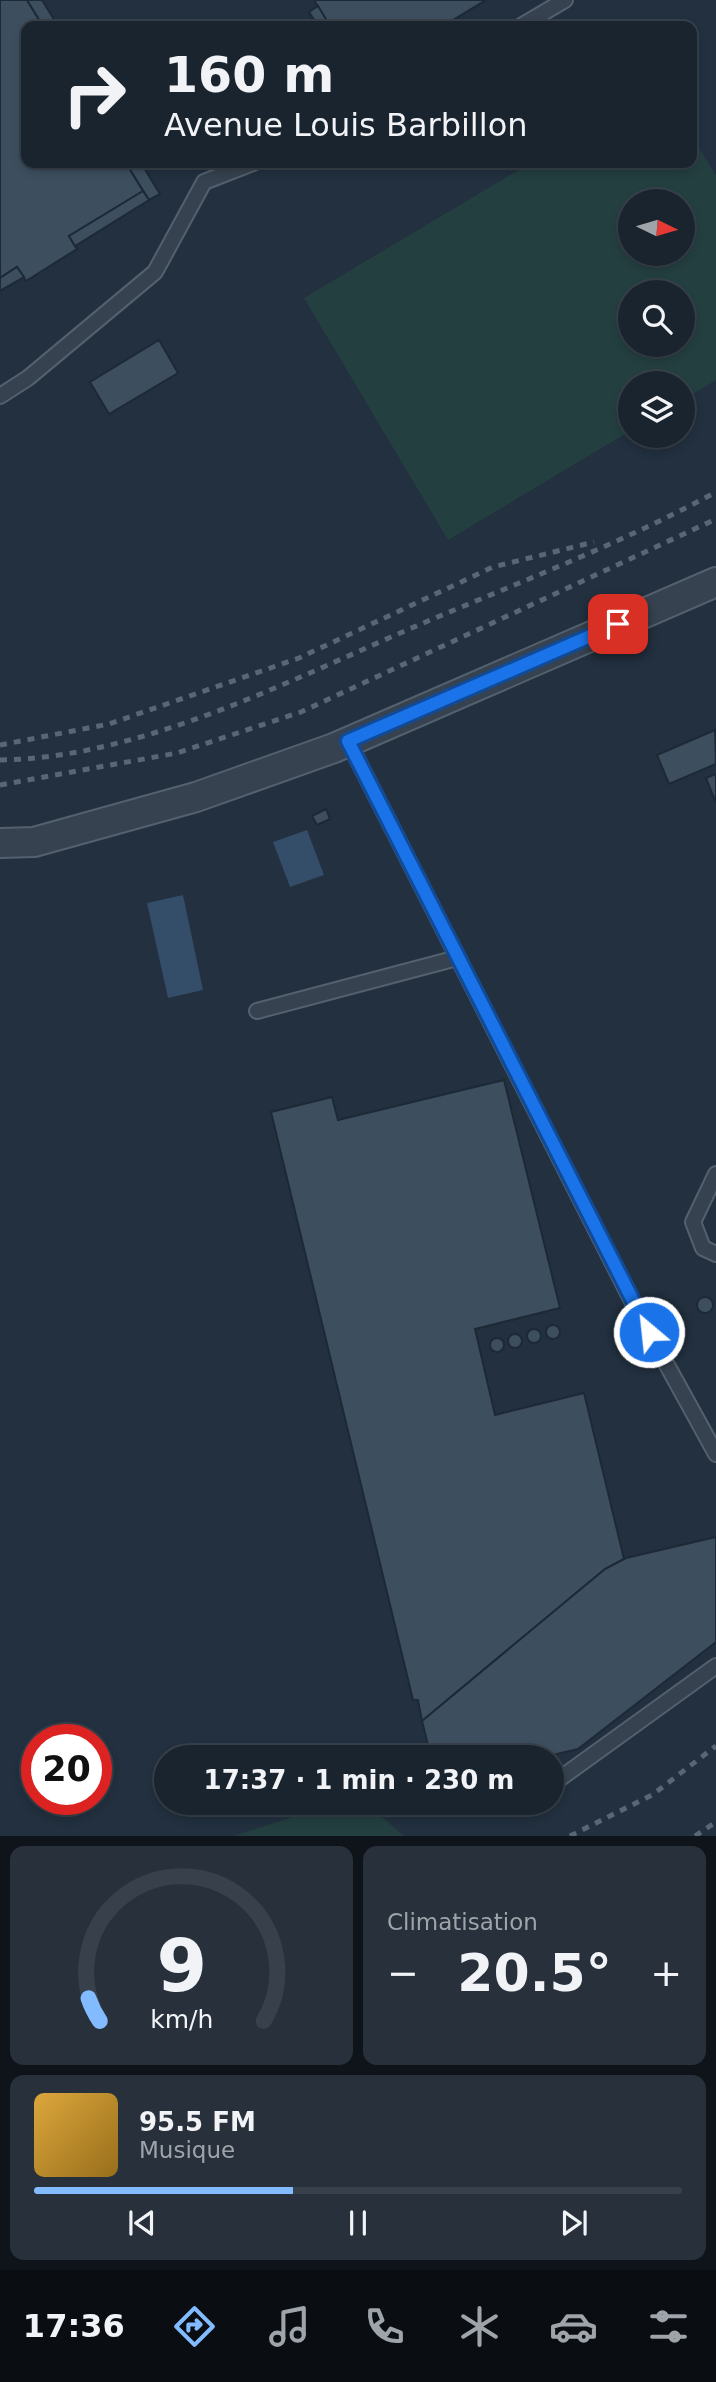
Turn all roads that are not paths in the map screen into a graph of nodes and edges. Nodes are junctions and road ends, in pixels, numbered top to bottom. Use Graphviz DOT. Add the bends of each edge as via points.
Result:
graph roads {
  1 [pos="565,0"];
  2 [pos="529,21"];
  3 [pos="240,168"];
  4 [pos="0,396"];
  5 [pos="716,582"];
  6 [pos="348,741"];
  7 [pos="0,843"];
  8 [pos="457,958"];
  9 [pos="257,1010"];
  10 [pos="716,1174"];
  11 [pos="716,1254"];
  12 [pos="716,1454"];
  13 [pos="716,1666"];
  14 [pos="564,1776"];
  1 -- 2 [label="lane"];
  3 -- 4 [label="lane" via="204,182 155,272"];
  5 -- 6 [label="street"];
  6 -- 7 [label="street" via="196,797 34,842"];
  6 -- 8 [label="lane"];
  8 -- 9 [label="lane"];
  8 -- 12 [label="lane" via="635,1307"];
  10 -- 11 [label="lane" via="693,1222 703,1248"];
  13 -- 14 [label="lane"];
}
